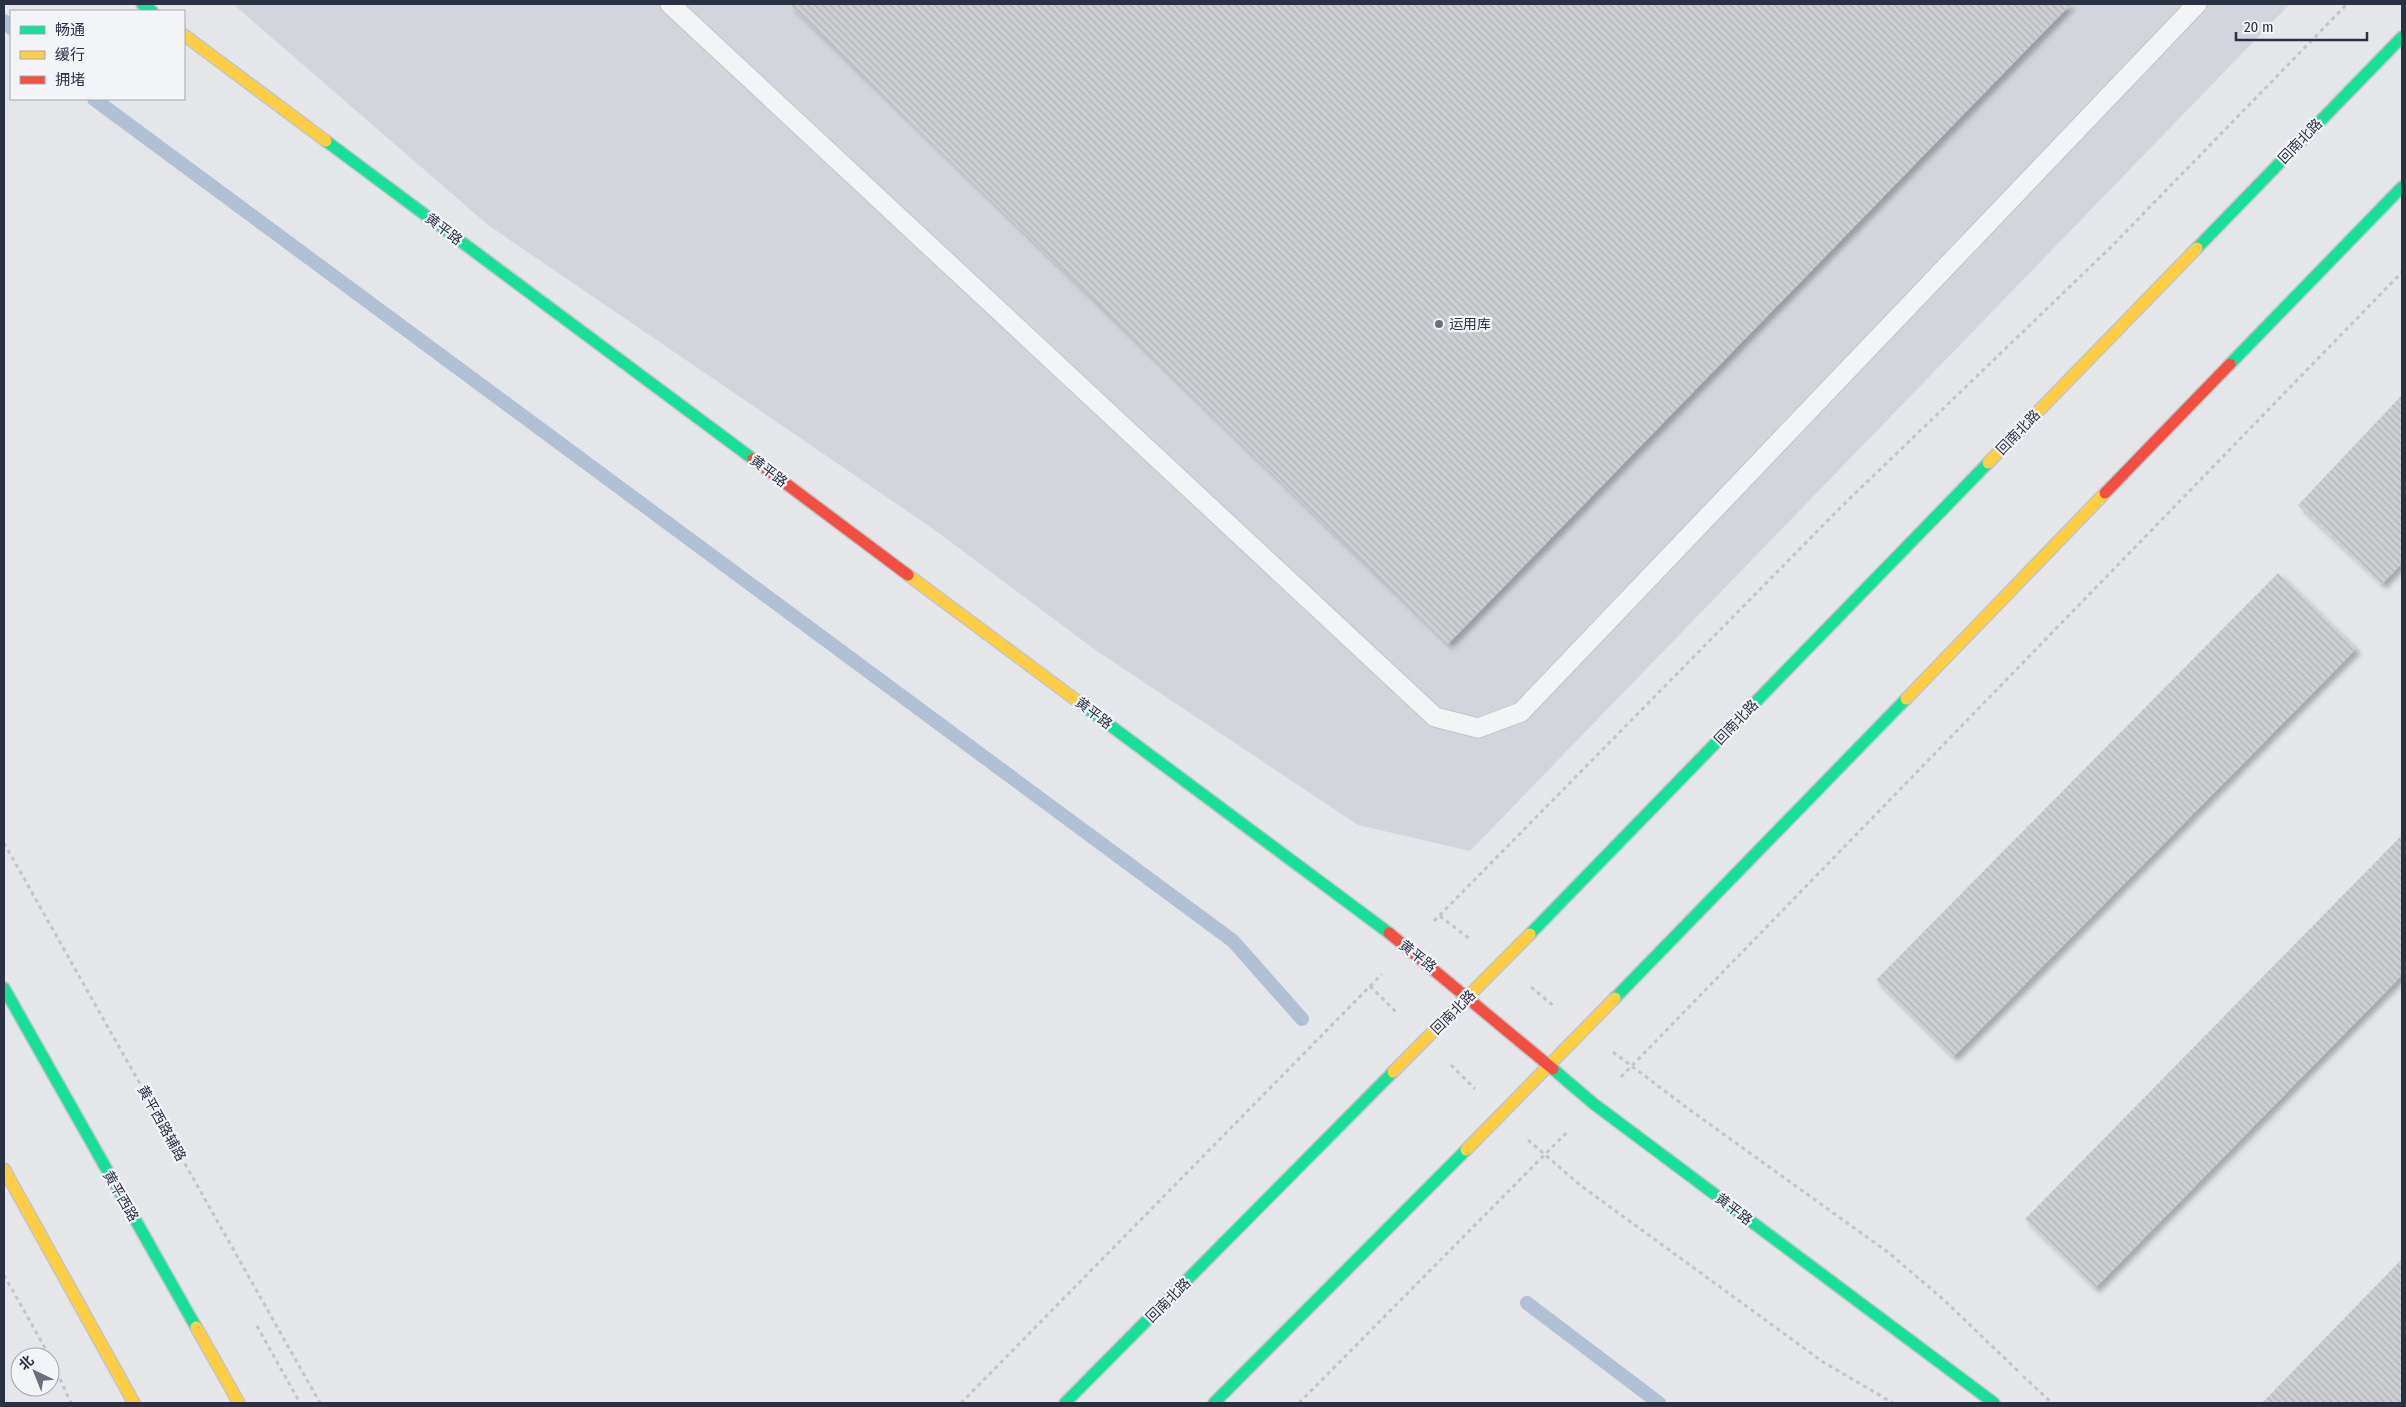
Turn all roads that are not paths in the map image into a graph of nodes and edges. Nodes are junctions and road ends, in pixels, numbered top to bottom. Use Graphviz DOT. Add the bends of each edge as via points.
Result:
graph roads {
  1 [pos="670,4"];
  2 [pos="2197,4"];
  3 [pos="185,36"];
  4 [pos="2402,37"];
  5 [pos="2402,187"];
  6 [pos="4,988"];
  7 [pos="1468,996"];
  8 [pos="1549,1066"];
  9 [pos="4,1169"];
  10 [pos="134,1403"];
  11 [pos="239,1403"];
  12 [pos="1065,1403"];
  13 [pos="1214,1403"];
  14 [pos="1994,1403"];
  1 -- 2 [label="lane" via="1435,717 1478,728 1520,712"];
  3 -- 7 [label="main road, 黄平路" via="1377,924"];
  4 -- 7 [label="main road, 回南北路"];
  5 -- 8 [label="main road"];
  6 -- 11 [label="main road, 黄平西路"];
  7 -- 8 [label="main road, 黄平路"];
  7 -- 12 [label="main road, 回南北路"];
  8 -- 13 [label="main road"];
  8 -- 14 [label="main road, 黄平路" via="1631,1132"];
  9 -- 10 [label="main road"];
}
